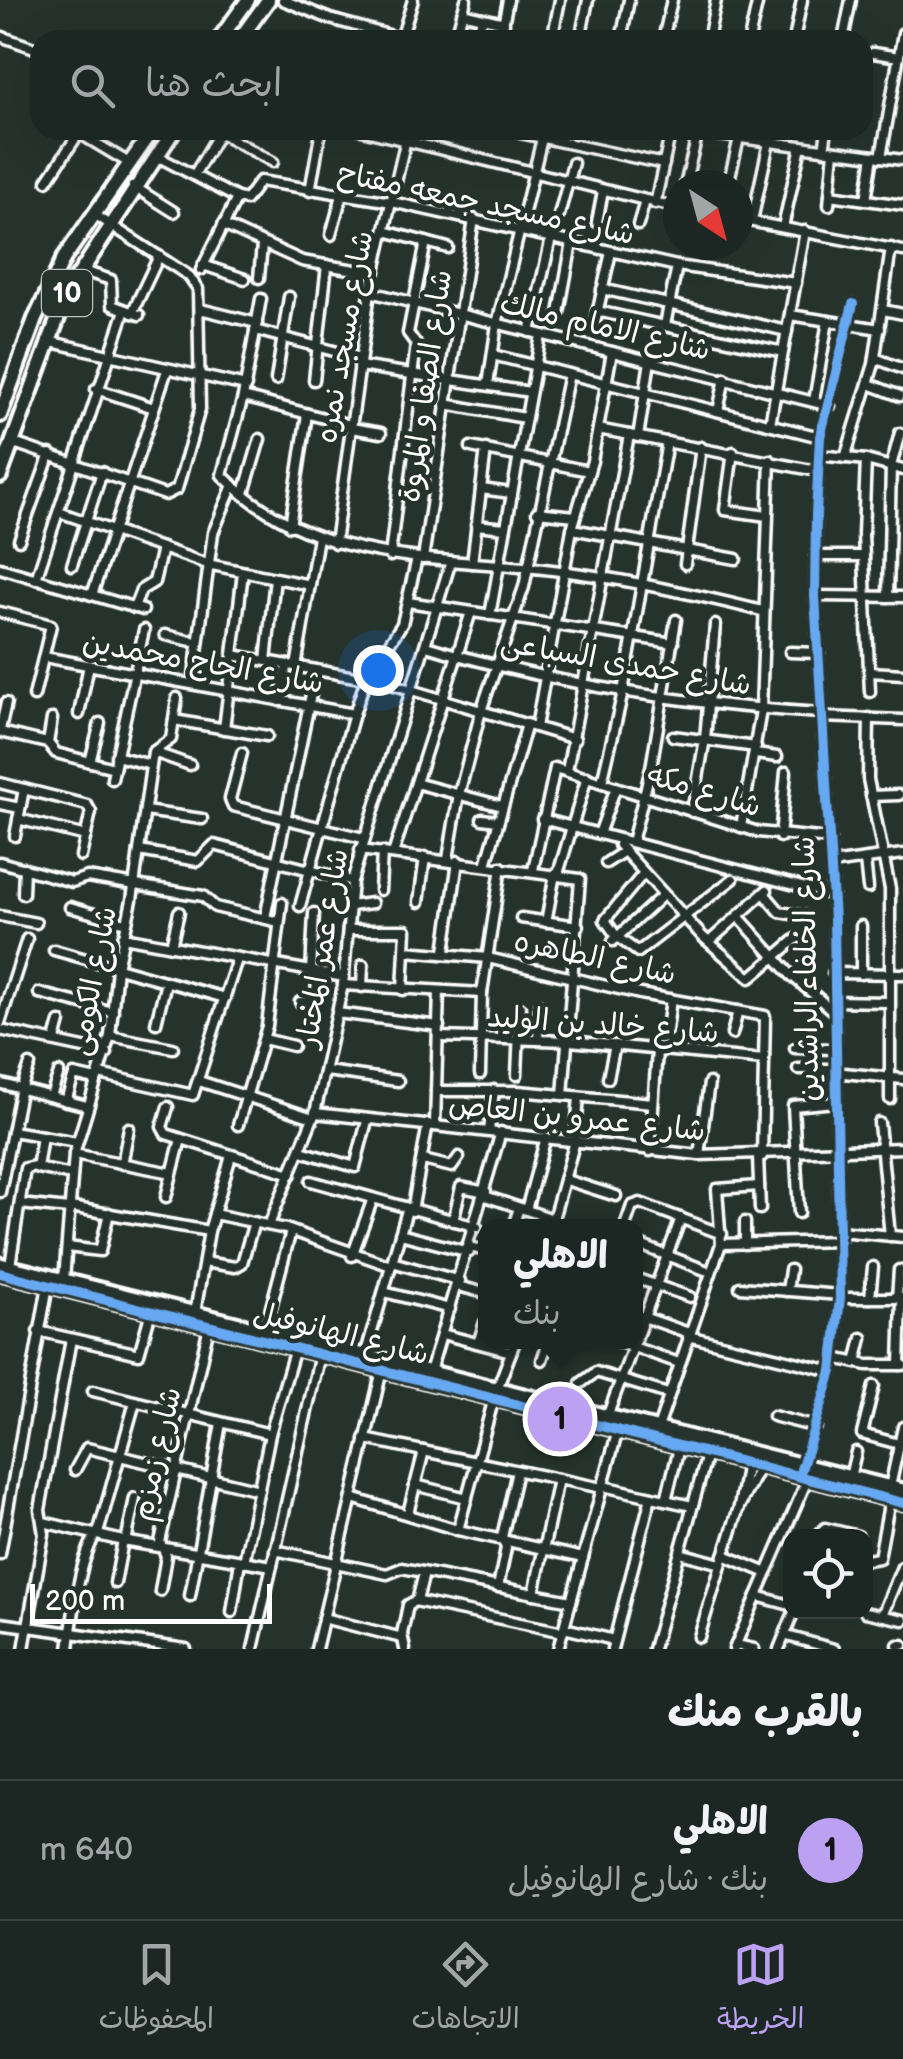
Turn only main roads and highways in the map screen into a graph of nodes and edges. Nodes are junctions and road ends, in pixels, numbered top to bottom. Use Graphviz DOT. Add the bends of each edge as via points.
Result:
graph roads {
  1 [pos="248,0"];
  2 [pos="268,0"];
  3 [pos="226,30"];
  4 [pos="246,30"];
  5 [pos="146,140"];
  6 [pos="166,140"];
  7 [pos="0,415"];
  8 [pos="0,476"];
  1 -- 3 [label="main road"];
  2 -- 4 [label="main road"];
  5 -- 7 [label="main road, 10" via="48,288"];
  6 -- 8 [label="main road, 10" via="80,270 47,340"];
}
